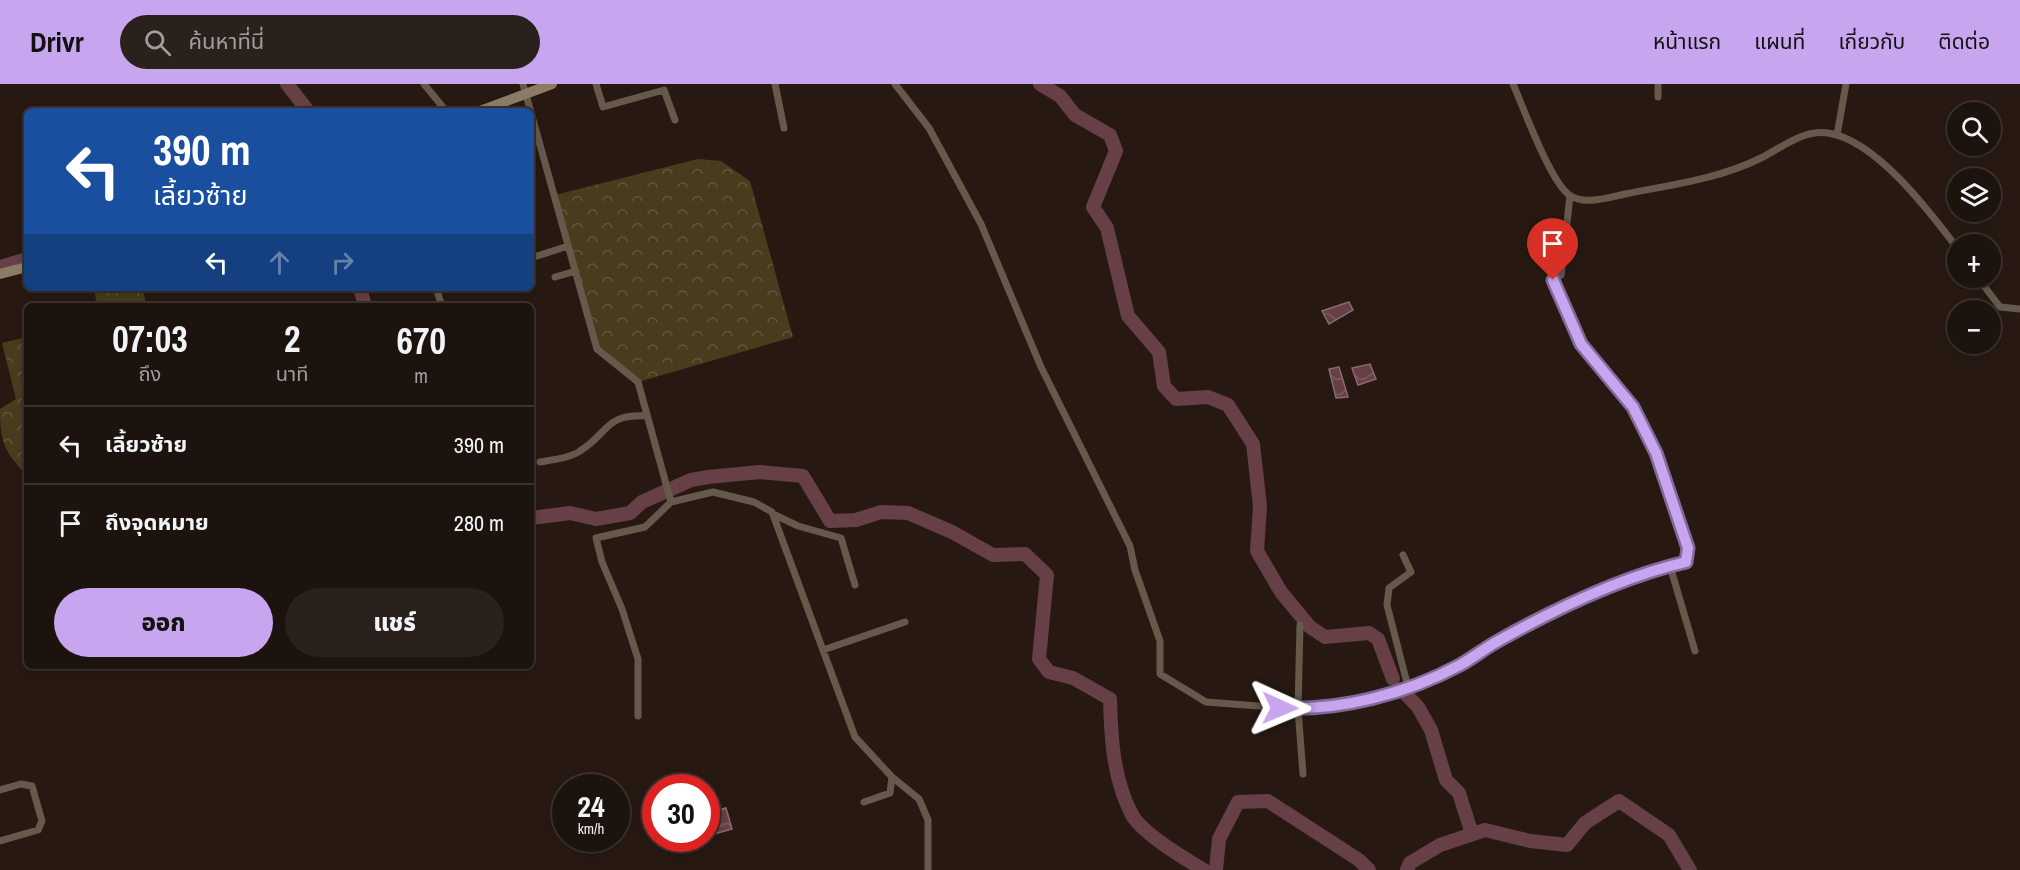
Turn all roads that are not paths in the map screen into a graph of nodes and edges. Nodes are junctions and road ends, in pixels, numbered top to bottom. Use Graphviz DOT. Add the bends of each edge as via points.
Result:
graph roads {
  1 [pos="424,84"];
  2 [pos="552,84"];
  3 [pos="596,84"];
  4 [pos="775,84"];
  5 [pos="895,84"];
  6 [pos="1513,84"];
  7 [pos="1658,84"];
  8 [pos="1846,84"];
  9 [pos="525,88"];
  10 [pos="1658,97"];
  11 [pos="444,108"];
  12 [pos="486,108"];
  13 [pos="530,108"];
  14 [pos="675,120"];
  15 [pos="534,121"];
  16 [pos="784,128"];
  17 [pos="1837,135"];
  18 [pos="1570,196"];
  19 [pos="1947,235"];
  20 [pos="568,246"];
  21 [pos="534,257"];
  22 [pos="24,268"];
  23 [pos="576,272"];
  24 [pos="0,274"];
  25 [pos="555,278"];
  26 [pos="1986,288"];
  27 [pos="2020,309"];
  28 [pos="647,416"];
  29 [pos="540,462"];
  30 [pos="671,502"];
  31 [pos="773,514"];
  32 [pos="1403,555"];
  33 [pos="1670,566"];
  34 [pos="855,585"];
  35 [pos="905,622"];
  36 [pos="1300,625"];
  37 [pos="823,650"];
  38 [pos="1695,651"];
  39 [pos="1408,687"];
  40 [pos="1298,709"];
  41 [pos="638,716"];
  42 [pos="1303,774"];
  43 [pos="892,777"];
  44 [pos="0,790"];
  45 [pos="864,802"];
  46 [pos="0,841"];
  47 [pos="928,870"];
  1 -- 11 [label="street"];
  2 -- 9 [label="street"];
  3 -- 14 [label="street" via="603,107 664,90"];
  4 -- 16 [label="street"];
  5 -- 40 [label="street" via="929,128 981,224 1041,368 1130,546 1160,640 1161,674 1206,702"];
  6 -- 18 [label="street" via="1556,179"];
  7 -- 10 [label="street"];
  8 -- 17 [label="street"];
  9 -- 12 [label="street"];
  9 -- 13 [label="street"];
  15 -- 20 [label="street"];
  17 -- 18 [label="street" via="1806,135 1741,167 1686,182 1600,200"];
  17 -- 19 [label="street" via="1860,147 1903,180"];
  18 -- 33 [label="street" via="1560,275 1553,280 1581,344 1633,407 1656,453 1688,548 1686,562"];
  20 -- 21 [label="street"];
  20 -- 23 [label="street"];
  22 -- 24 [label="street"];
  23 -- 25 [label="street"];
  23 -- 28 [label="street" via="597,349 638,382"];
  26 -- 27 [label="street" via="2000,307"];
  28 -- 29 [label="street" via="627,415 609,423 580,452"];
  28 -- 30 [label="street"];
  30 -- 31 [label="street" via="713,492 754,502"];
  30 -- 41 [label="street" via="645,527 596,538 638,659"];
  31 -- 34 [label="street" via="841,538"];
  31 -- 37 [label="street"];
  32 -- 39 [label="street" via="1411,572 1389,588 1387,605"];
  33 -- 38 [label="street"];
  33 -- 39 [label="street" via="1592,594 1497,641 1460,665"];
  35 -- 37 [label="street"];
  36 -- 40 [label="street"];
  37 -- 43 [label="street" via="855,737"];
  39 -- 40 [label="street" via="1368,699"];
  40 -- 42 [label="street"];
  43 -- 45 [label="street" via="890,793"];
  43 -- 47 [label="street" via="919,799 928,820"];
  44 -- 46 [label="street" via="21,784 32,786 42,821 38,830"];
}
